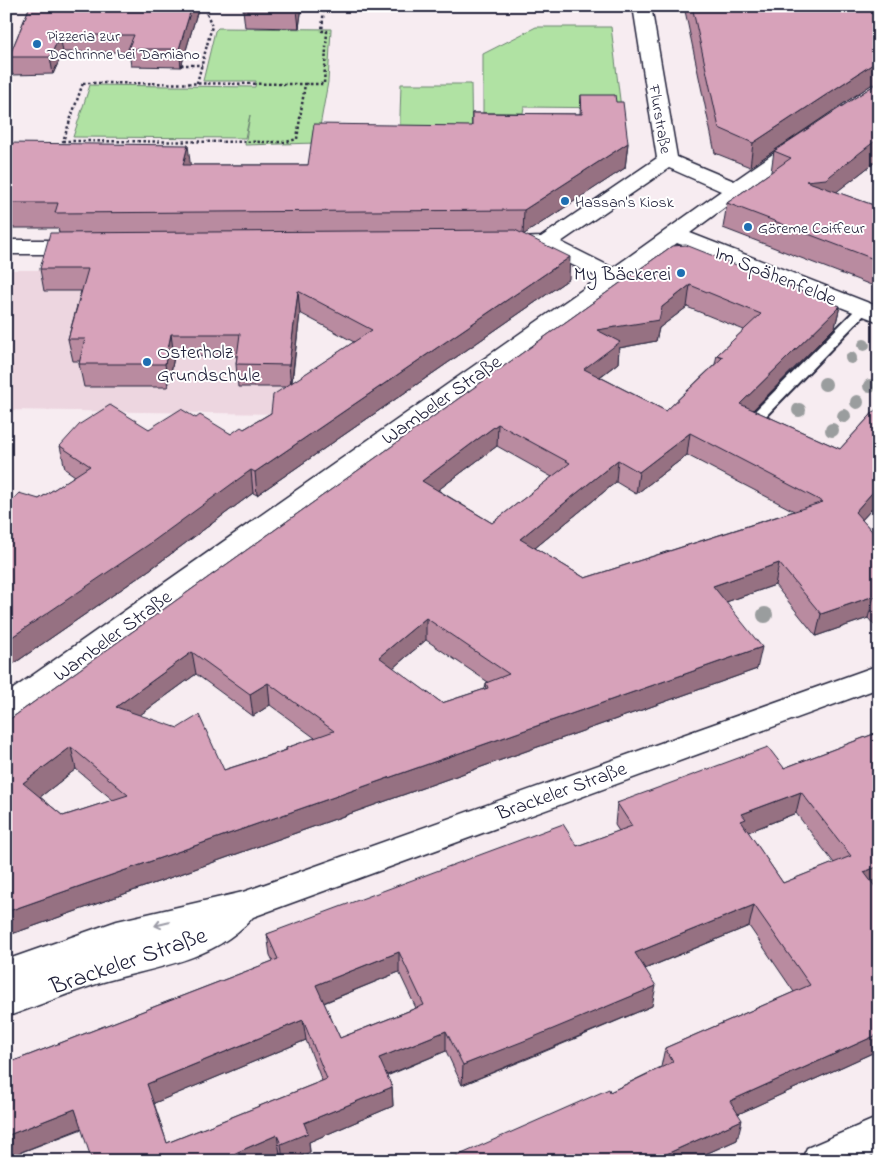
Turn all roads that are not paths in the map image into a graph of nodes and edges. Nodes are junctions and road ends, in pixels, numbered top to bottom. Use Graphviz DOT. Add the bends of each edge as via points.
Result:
graph roads {
  1 [pos="642,6"];
  2 [pos="822,129"];
  3 [pos="667,160"];
  4 [pos="734,189"];
  5 [pos="674,234"];
  6 [pos="546,243"];
  7 [pos="488,244"];
  8 [pos="102,247"];
  9 [pos="6,248"];
  10 [pos="615,278"];
  11 [pos="871,312"];
  12 [pos="779,431"];
  13 [pos="879,676"];
  14 [pos="6,710"];
  15 [pos="244,906"];
  16 [pos="6,974"];
  17 [pos="6,1002"];
  18 [pos="879,1134"];
  19 [pos="820,1161"];
  1 -- 3 [label="street, Flurstraße"];
  2 -- 4 [label="street, Wambeler Straße"];
  3 -- 4 [label="street, Flurstraße"];
  3 -- 6 [label="street"];
  4 -- 5 [label="street, Wambeler Straße"];
  5 -- 10 [label="street, Wambeler Straße"];
  5 -- 11 [label="street, Im Spähenfelde"];
  6 -- 7 [label="street"];
  6 -- 10 [label="street"];
  8 -- 9 [label="street"];
  10 -- 14 [label="street, Wambeler Straße"];
  11 -- 12 [label="lane" via="754,420"];
  13 -- 15 [label="street, Brackeler Straße"];
  15 -- 16 [label="street, Brackeler Straße, one-way" via="117,935"];
  15 -- 17 [label="street, Brackeler Straße" via="208,936 153,956 103,967"];
  18 -- 19 [label="street"];
}
